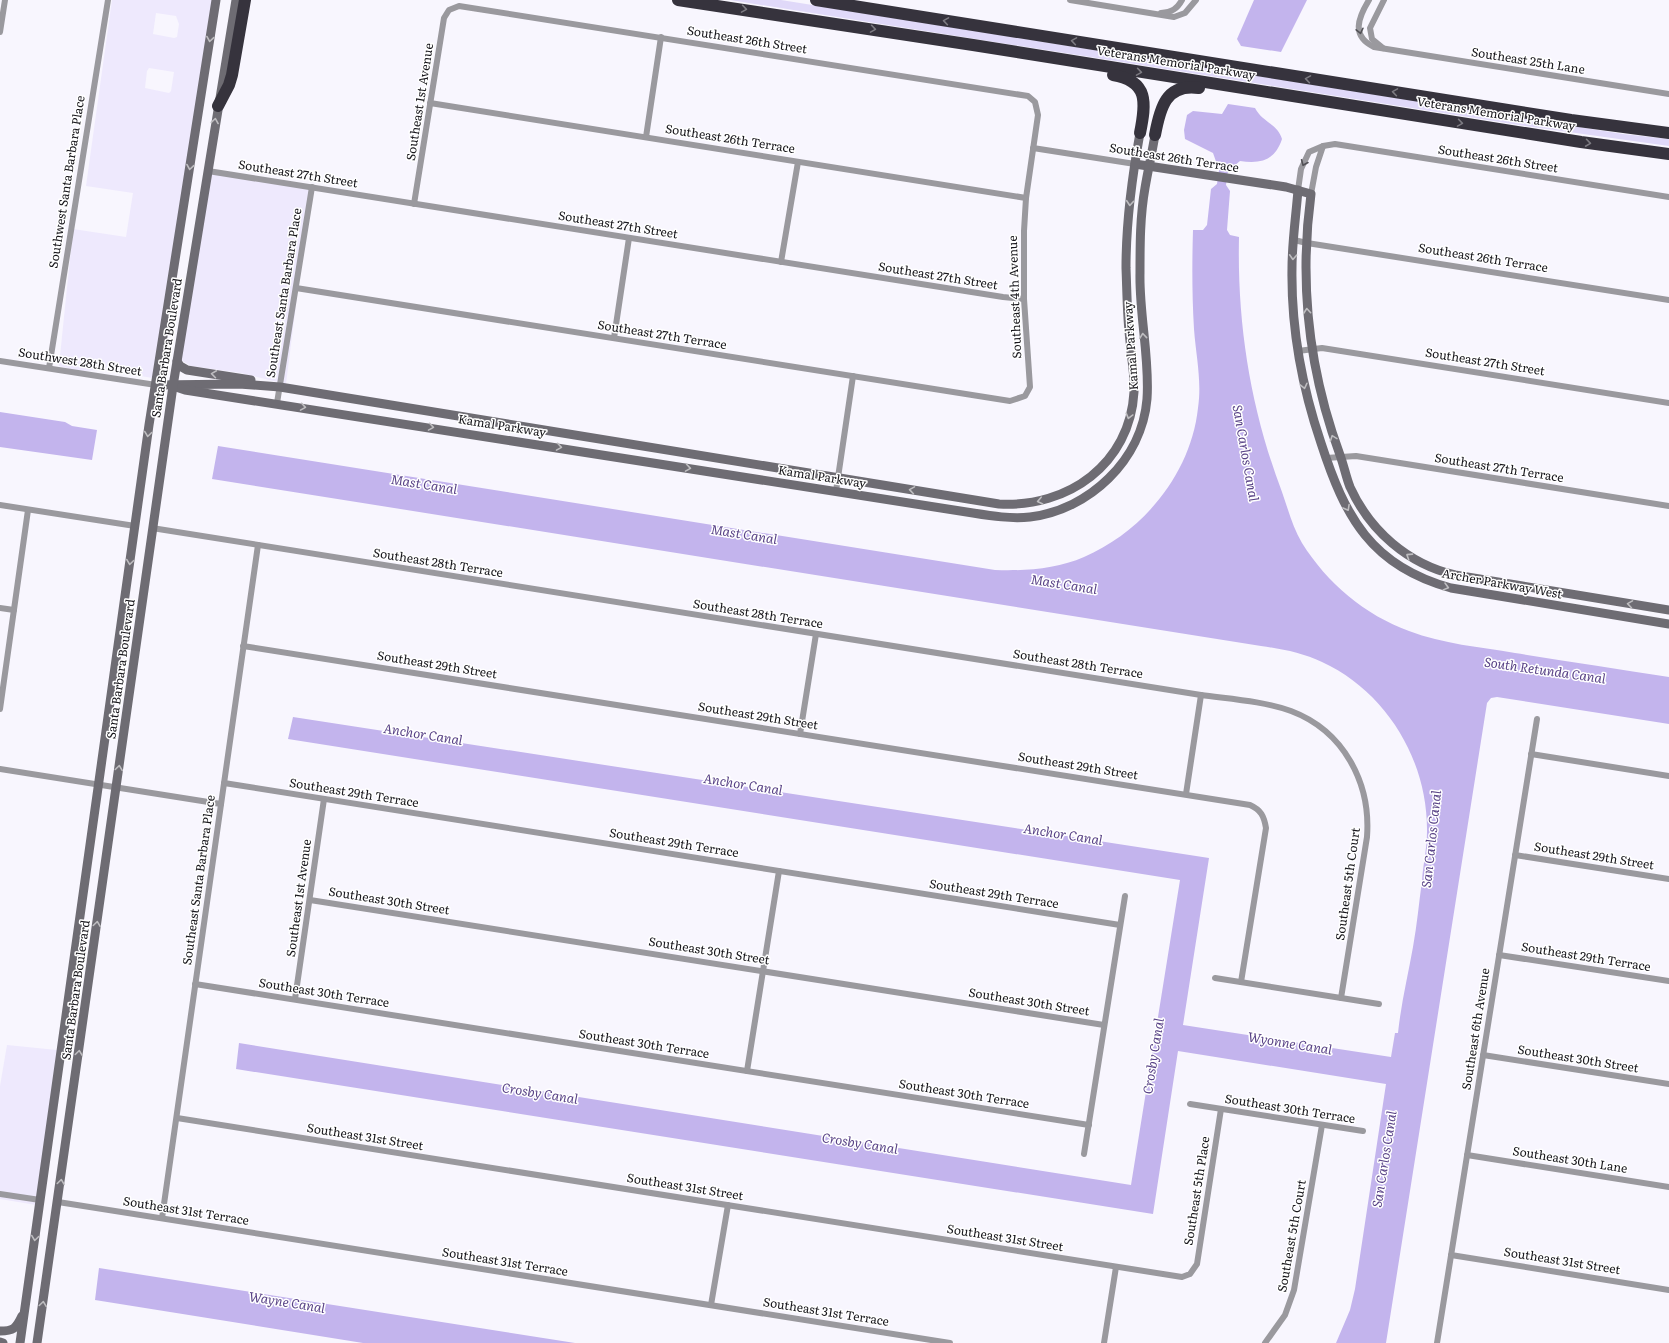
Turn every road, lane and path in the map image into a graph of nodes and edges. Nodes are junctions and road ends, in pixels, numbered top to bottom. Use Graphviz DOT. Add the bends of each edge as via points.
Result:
graph roads {
  1 [pos="5,0"];
  2 [pos="108,0"];
  3 [pos="216,0"];
  4 [pos="236,0"];
  5 [pos="245,0"];
  6 [pos="678,0"];
  7 [pos="816,0"];
  8 [pos="1072,0"];
  9 [pos="1182,0"];
  10 [pos="1196,0"];
  11 [pos="1369,0"];
  12 [pos="1384,0"];
  13 [pos="453,7"];
  14 [pos="1150,13"];
  15 [pos="0,32"];
  16 [pos="661,37"];
  17 [pos="973,45"];
  18 [pos="1384,49"];
  19 [pos="1669,94"];
  20 [pos="1035,102"];
  21 [pos="430,103"];
  22 [pos="218,106"];
  23 [pos="1432,118"];
  24 [pos="1140,133"];
  25 [pos="1669,133"];
  26 [pos="1154,135"];
  27 [pos="646,137"];
  28 [pos="1323,146"];
  29 [pos="1033,148"];
  30 [pos="1669,154"];
  31 [pos="798,162"];
  32 [pos="1134,164"];
  33 [pos="1150,167"];
  34 [pos="208,170"];
  35 [pos="312,187"];
  36 [pos="1298,190"];
  37 [pos="1311,194"];
  38 [pos="1669,197"];
  39 [pos="1026,198"];
  40 [pos="414,204"];
  41 [pos="630,238"];
  42 [pos="1294,240"];
  43 [pos="1307,243"];
  44 [pos="781,262"];
  45 [pos="296,288"];
  46 [pos="1024,299"];
  47 [pos="1669,300"];
  48 [pos="614,338"];
  49 [pos="1312,348"];
  50 [pos="1298,351"];
  51 [pos="0,361"];
  52 [pos="177,361"];
  53 [pos="49,368"];
  54 [pos="853,376"];
  55 [pos="156,385"];
  56 [pos="173,386"];
  57 [pos="280,387"];
  58 [pos="1025,396"];
  59 [pos="277,403"];
  60 [pos="1669,403"];
  61 [pos="1340,457"];
  62 [pos="1326,458"];
  63 [pos="838,478"];
  64 [pos="836,491"];
  65 [pos="0,505"];
  66 [pos="1669,506"];
  67 [pos="28,510"];
  68 [pos="135,526"];
  69 [pos="152,528"];
  70 [pos="258,545"];
  71 [pos="0,608"];
  72 [pos="14,610"];
  73 [pos="1669,610"];
  74 [pos="1669,624"];
  75 [pos="816,634"];
  76 [pos="243,646"];
  77 [pos="1201,695"];
  78 [pos="0,709"];
  79 [pos="1536,719"];
  80 [pos="800,734"];
  81 [pos="1346,753"];
  82 [pos="1531,754"];
  83 [pos="0,769"];
  84 [pos="1669,776"];
  85 [pos="224,783"];
  86 [pos="99,785"];
  87 [pos="116,788"];
  88 [pos="1186,794"];
  89 [pos="324,799"];
  90 [pos="221,804"];
  91 [pos="1515,855"];
  92 [pos="779,871"];
  93 [pos="1669,879"];
  94 [pos="1125,896"];
  95 [pos="310,900"];
  96 [pos="1120,925"];
  97 [pos="1499,955"];
  98 [pos="763,971"];
  99 [pos="1215,978"];
  100 [pos="1669,981"];
  101 [pos="1241,982"];
  102 [pos="195,984"];
  103 [pos="1341,998"];
  104 [pos="295,999"];
  105 [pos="1379,1004"];
  106 [pos="1104,1025"];
  107 [pos="1483,1055"];
  108 [pos="747,1071"];
  109 [pos="1669,1084"];
  110 [pos="1190,1104"];
  111 [pos="1221,1109"];
  112 [pos="177,1118"];
  113 [pos="1089,1125"];
  114 [pos="1322,1125"];
  115 [pos="1363,1131"];
  116 [pos="1084,1154"];
  117 [pos="1467,1155"];
  118 [pos="1669,1187"];
  119 [pos="0,1194"];
  120 [pos="40,1200"];
  121 [pos="58,1202"];
  122 [pos="728,1205"];
  123 [pos="162,1218"];
  124 [pos="1451,1255"];
  125 [pos="1116,1267"];
  126 [pos="1190,1274"];
  127 [pos="1669,1290"];
  128 [pos="711,1305"];
  129 [pos="25,1310"];
  130 [pos="0,1332"];
  131 [pos="20,1343"];
  132 [pos="37,1343"];
  133 [pos="950,1343"];
  134 [pos="1104,1343"];
  135 [pos="1265,1343"];
  136 [pos="1437,1343"];
  1 -- 15 [label="street"];
  2 -- 53 [label="street, Southwest Santa Barbara Place"];
  3 -- 55 [label="street, Santa Barbara Boulevard, one-way"];
  4 -- 22 [label="street, Santa Barbara Boulevard"];
  5 -- 22 [label="highway" via="232,75"];
  6 -- 17 [label="highway, Veterans Memorial Parkway, one-way"];
  25 -- 7 [label="highway, Veterans Memorial Parkway, one-way" via="1571,120"];
  8 -- 14 [label="street"];
  9 -- 14 [label="street" via="1172,11"];
  10 -- 14 [label="street" via="1191,8 1180,15"];
  11 -- 18 [label="street, Southeast 25th Lane, one-way" via="1359,17 1360,33 1367,44"];
  12 -- 18 [label="street" via="1370,28 1372,39"];
  13 -- 16 [label="street, Southeast 26th Street" via="464,6"];
  13 -- 21 [label="street, Southeast 1st Avenue" via="444,18"];
  16 -- 20 [label="street, Southeast 26th Street" via="1020,94"];
  16 -- 27 [label="street"];
  17 -- 23 [label="highway, Veterans Memorial Parkway, one-way"];
  17 -- 24 [label="highway" via="998,56 1120,76 1134,82 1141,89 1144,102"];
  18 -- 19 [label="street, Southeast 25th Lane"];
  20 -- 29 [label="street, Southeast 4th Avenue" via="1038,115"];
  21 -- 27 [label="street, Southeast 26th Terrace"];
  21 -- 40 [label="street, Southeast 1st Avenue"];
  34 -- 22 [label="street, Santa Barbara Boulevard, one-way"];
  23 -- 26 [label="highway" via="1356,113 1184,87 1166,100"];
  23 -- 30 [label="highway, Veterans Memorial Parkway, one-way"];
  24 -- 32 [label="street, Kamal Parkway"];
  26 -- 33 [label="street, Kamal Parkway"];
  27 -- 31 [label="street, Southeast 26th Terrace"];
  28 -- 36 [label="street, Archer Parkway West, one-way" via="1306,156"];
  28 -- 37 [label="street, Archer Parkway West"];
  28 -- 38 [label="street, Southeast 26th Street" via="1335,144"];
  29 -- 32 [label="street, Southeast 26th Terrace"];
  29 -- 39 [label="street, Southeast 4th Avenue"];
  31 -- 39 [label="street, Southeast 26th Terrace"];
  31 -- 44 [label="street"];
  32 -- 33 [label="street, Southeast 26th Terrace"];
  32 -- 63 [label="street, Kamal Parkway, one-way" via="1126,266 1134,382 1132,404 1121,439 1098,471 1077,486 1054,497 1015,504 999,504"];
  33 -- 36 [label="street, Southeast 26th Terrace"];
  64 -- 33 [label="street, Kamal Parkway, one-way" via="1004,518 1022,518 1066,507 1088,495 1108,479 1136,440 1146,402 1147,375 1140,303 1140,266 1142,212"];
  34 -- 35 [label="street, Southeast 27th Street"];
  34 -- 52 [label="street, Santa Barbara Boulevard"];
  35 -- 40 [label="street, Southeast 27th Street"];
  35 -- 45 [label="street, Southeast Santa Barbara Place"];
  36 -- 37 [label="street, Southeast 26th Terrace"];
  36 -- 42 [label="street, Archer Parkway West"];
  37 -- 43 [label="street, Archer Parkway West"];
  39 -- 46 [label="street, Southeast 4th Avenue"];
  40 -- 41 [label="street, Southeast 27th Street"];
  41 -- 44 [label="street, Southeast 27th Street"];
  41 -- 48 [label="street"];
  42 -- 43 [label="street, Southeast 26th Terrace"];
  42 -- 50 [label="street, Archer Parkway West, one-way" via="1293,302"];
  43 -- 47 [label="street, Southeast 26th Terrace"];
  49 -- 43 [label="street, Archer Parkway West, one-way" via="1306,294"];
  44 -- 46 [label="street, Southeast 27th Street"];
  45 -- 48 [label="street, Southeast 27th Terrace"];
  45 -- 57 [label="street, Southeast Santa Barbara Place"];
  46 -- 58 [label="street, Southeast 4th Avenue" via="1030,378 1030,387"];
  48 -- 54 [label="street, Southeast 27th Terrace"];
  49 -- 50 [label="street, Southeast 27th Street"];
  49 -- 60 [label="street, Southeast 27th Street"];
  61 -- 49 [label="street, Archer Parkway West, one-way" via="1321,399"];
  50 -- 62 [label="street, Archer Parkway West, one-way" via="1305,389"];
  51 -- 53 [label="street, Southwest 28th Street"];
  52 -- 56 [label="street, Santa Barbara Boulevard"];
  57 -- 52 [label="street, one-way" via="190,370 180,366"];
  53 -- 55 [label="street, Southwest 28th Street"];
  54 -- 58 [label="street, Southeast 27th Terrace" via="1010,401"];
  54 -- 63 [label="street"];
  55 -- 56 [label="street, Kamal Parkway"];
  55 -- 68 [label="street, Santa Barbara Boulevard, one-way"];
  56 -- 57 [label="street, Kamal Parkway" via="186,383"];
  56 -- 59 [label="street, Kamal Parkway" via="185,390"];
  56 -- 69 [label="street, Santa Barbara Boulevard"];
  57 -- 59 [label="street, Southeast Santa Barbara Place"];
  57 -- 63 [label="street, Kamal Parkway"];
  59 -- 64 [label="street, Kamal Parkway, one-way"];
  61 -- 62 [label="street, Southeast 27th Terrace"];
  61 -- 66 [label="street, Southeast 27th Terrace" via="1356,456"];
  73 -- 61 [label="street, Archer Parkway West, one-way" via="1481,580 1430,567 1396,546 1375,526 1357,501"];
  62 -- 74 [label="street, Archer Parkway West, one-way" via="1342,500 1361,531 1390,560 1424,579 1469,592"];
  63 -- 64 [label="street"];
  65 -- 67 [label="street"];
  67 -- 68 [label="street"];
  67 -- 72 [label="street"];
  68 -- 86 [label="street, Santa Barbara Boulevard, one-way"];
  69 -- 70 [label="street, Southeast 28th Terrace"];
  87 -- 69 [label="street, Santa Barbara Boulevard, one-way"];
  70 -- 75 [label="street, Southeast 28th Terrace"];
  70 -- 76 [label="street, Southeast Santa Barbara Place"];
  71 -- 72 [label="street"];
  72 -- 78 [label="street"];
  75 -- 77 [label="street, Southeast 28th Terrace"];
  75 -- 80 [label="street"];
  76 -- 80 [label="street, Southeast 29th Street"];
  76 -- 85 [label="street, Southeast Santa Barbara Place"];
  77 -- 81 [label="street, Southeast 28th Terrace" via="1292,712 1325,731"];
  77 -- 88 [label="street"];
  79 -- 82 [label="street, Southeast 6th Avenue"];
  80 -- 88 [label="street, Southeast 29th Street"];
  81 -- 103 [label="street, Southeast 5th Court" via="1361,783 1368,826"];
  82 -- 84 [label="street"];
  82 -- 91 [label="street, Southeast 6th Avenue"];
  83 -- 86 [label="street"];
  85 -- 89 [label="street, Southeast 29th Terrace"];
  85 -- 90 [label="street, Southeast Santa Barbara Place"];
  86 -- 87 [label="street"];
  86 -- 120 [label="street, Santa Barbara Boulevard"];
  87 -- 90 [label="street"];
  121 -- 87 [label="street, Santa Barbara Boulevard, one-way"];
  88 -- 101 [label="street, Southeast 29th Street" via="1250,805 1264,816 1266,828"];
  89 -- 92 [label="street, Southeast 29th Terrace"];
  89 -- 95 [label="street, Southeast 1st Avenue"];
  90 -- 102 [label="street, Southeast Santa Barbara Place"];
  91 -- 93 [label="street, Southeast 29th Street"];
  91 -- 97 [label="street, Southeast 6th Avenue"];
  92 -- 96 [label="street, Southeast 29th Terrace"];
  92 -- 98 [label="street"];
  94 -- 96 [label="street"];
  95 -- 98 [label="street, Southeast 30th Street"];
  95 -- 104 [label="street, Southeast 1st Avenue"];
  96 -- 106 [label="street"];
  97 -- 100 [label="street, Southeast 29th Terrace"];
  97 -- 107 [label="street, Southeast 6th Avenue"];
  98 -- 106 [label="street, Southeast 30th Street"];
  98 -- 108 [label="street"];
  99 -- 101 [label="street"];
  101 -- 103 [label="street"];
  102 -- 104 [label="street, Southeast 30th Terrace"];
  102 -- 112 [label="street, Southeast Santa Barbara Place"];
  103 -- 105 [label="street"];
  104 -- 108 [label="street, Southeast 30th Terrace"];
  106 -- 113 [label="street"];
  107 -- 109 [label="street, Southeast 30th Street"];
  107 -- 117 [label="street, Southeast 6th Avenue"];
  108 -- 113 [label="street, Southeast 30th Terrace"];
  110 -- 111 [label="street, Southeast 30th Terrace"];
  111 -- 114 [label="street, Southeast 30th Terrace"];
  111 -- 126 [label="street, Southeast 5th Place" via="1198,1261"];
  112 -- 122 [label="street, Southeast 31st Street"];
  112 -- 123 [label="street, Southeast Santa Barbara Place"];
  113 -- 116 [label="street"];
  114 -- 115 [label="street, Southeast 30th Terrace"];
  114 -- 135 [label="street, Southeast 5th Court" via="1294,1290 1280,1323"];
  117 -- 118 [label="street, Southeast 30th Lane"];
  117 -- 124 [label="street, Southeast 6th Avenue"];
  119 -- 120 [label="street"];
  120 -- 129 [label="street, Santa Barbara Boulevard, one-way"];
  121 -- 123 [label="street, Southeast 31st Terrace"];
  132 -- 121 [label="street, Santa Barbara Boulevard, one-way"];
  122 -- 125 [label="street, Southeast 31st Street"];
  122 -- 128 [label="street"];
  123 -- 128 [label="street, Southeast 31st Terrace"];
  124 -- 127 [label="street, Southeast 31st Street"];
  124 -- 136 [label="street, Southeast 6th Avenue"];
  125 -- 126 [label="street, Southeast 31st Street" via="1179,1277"];
  125 -- 134 [label="street"];
  128 -- 133 [label="street, Southeast 31st Terrace"];
  129 -- 130 [label="street" via="11,1331"];
  129 -- 131 [label="street, Santa Barbara Boulevard"];
}
